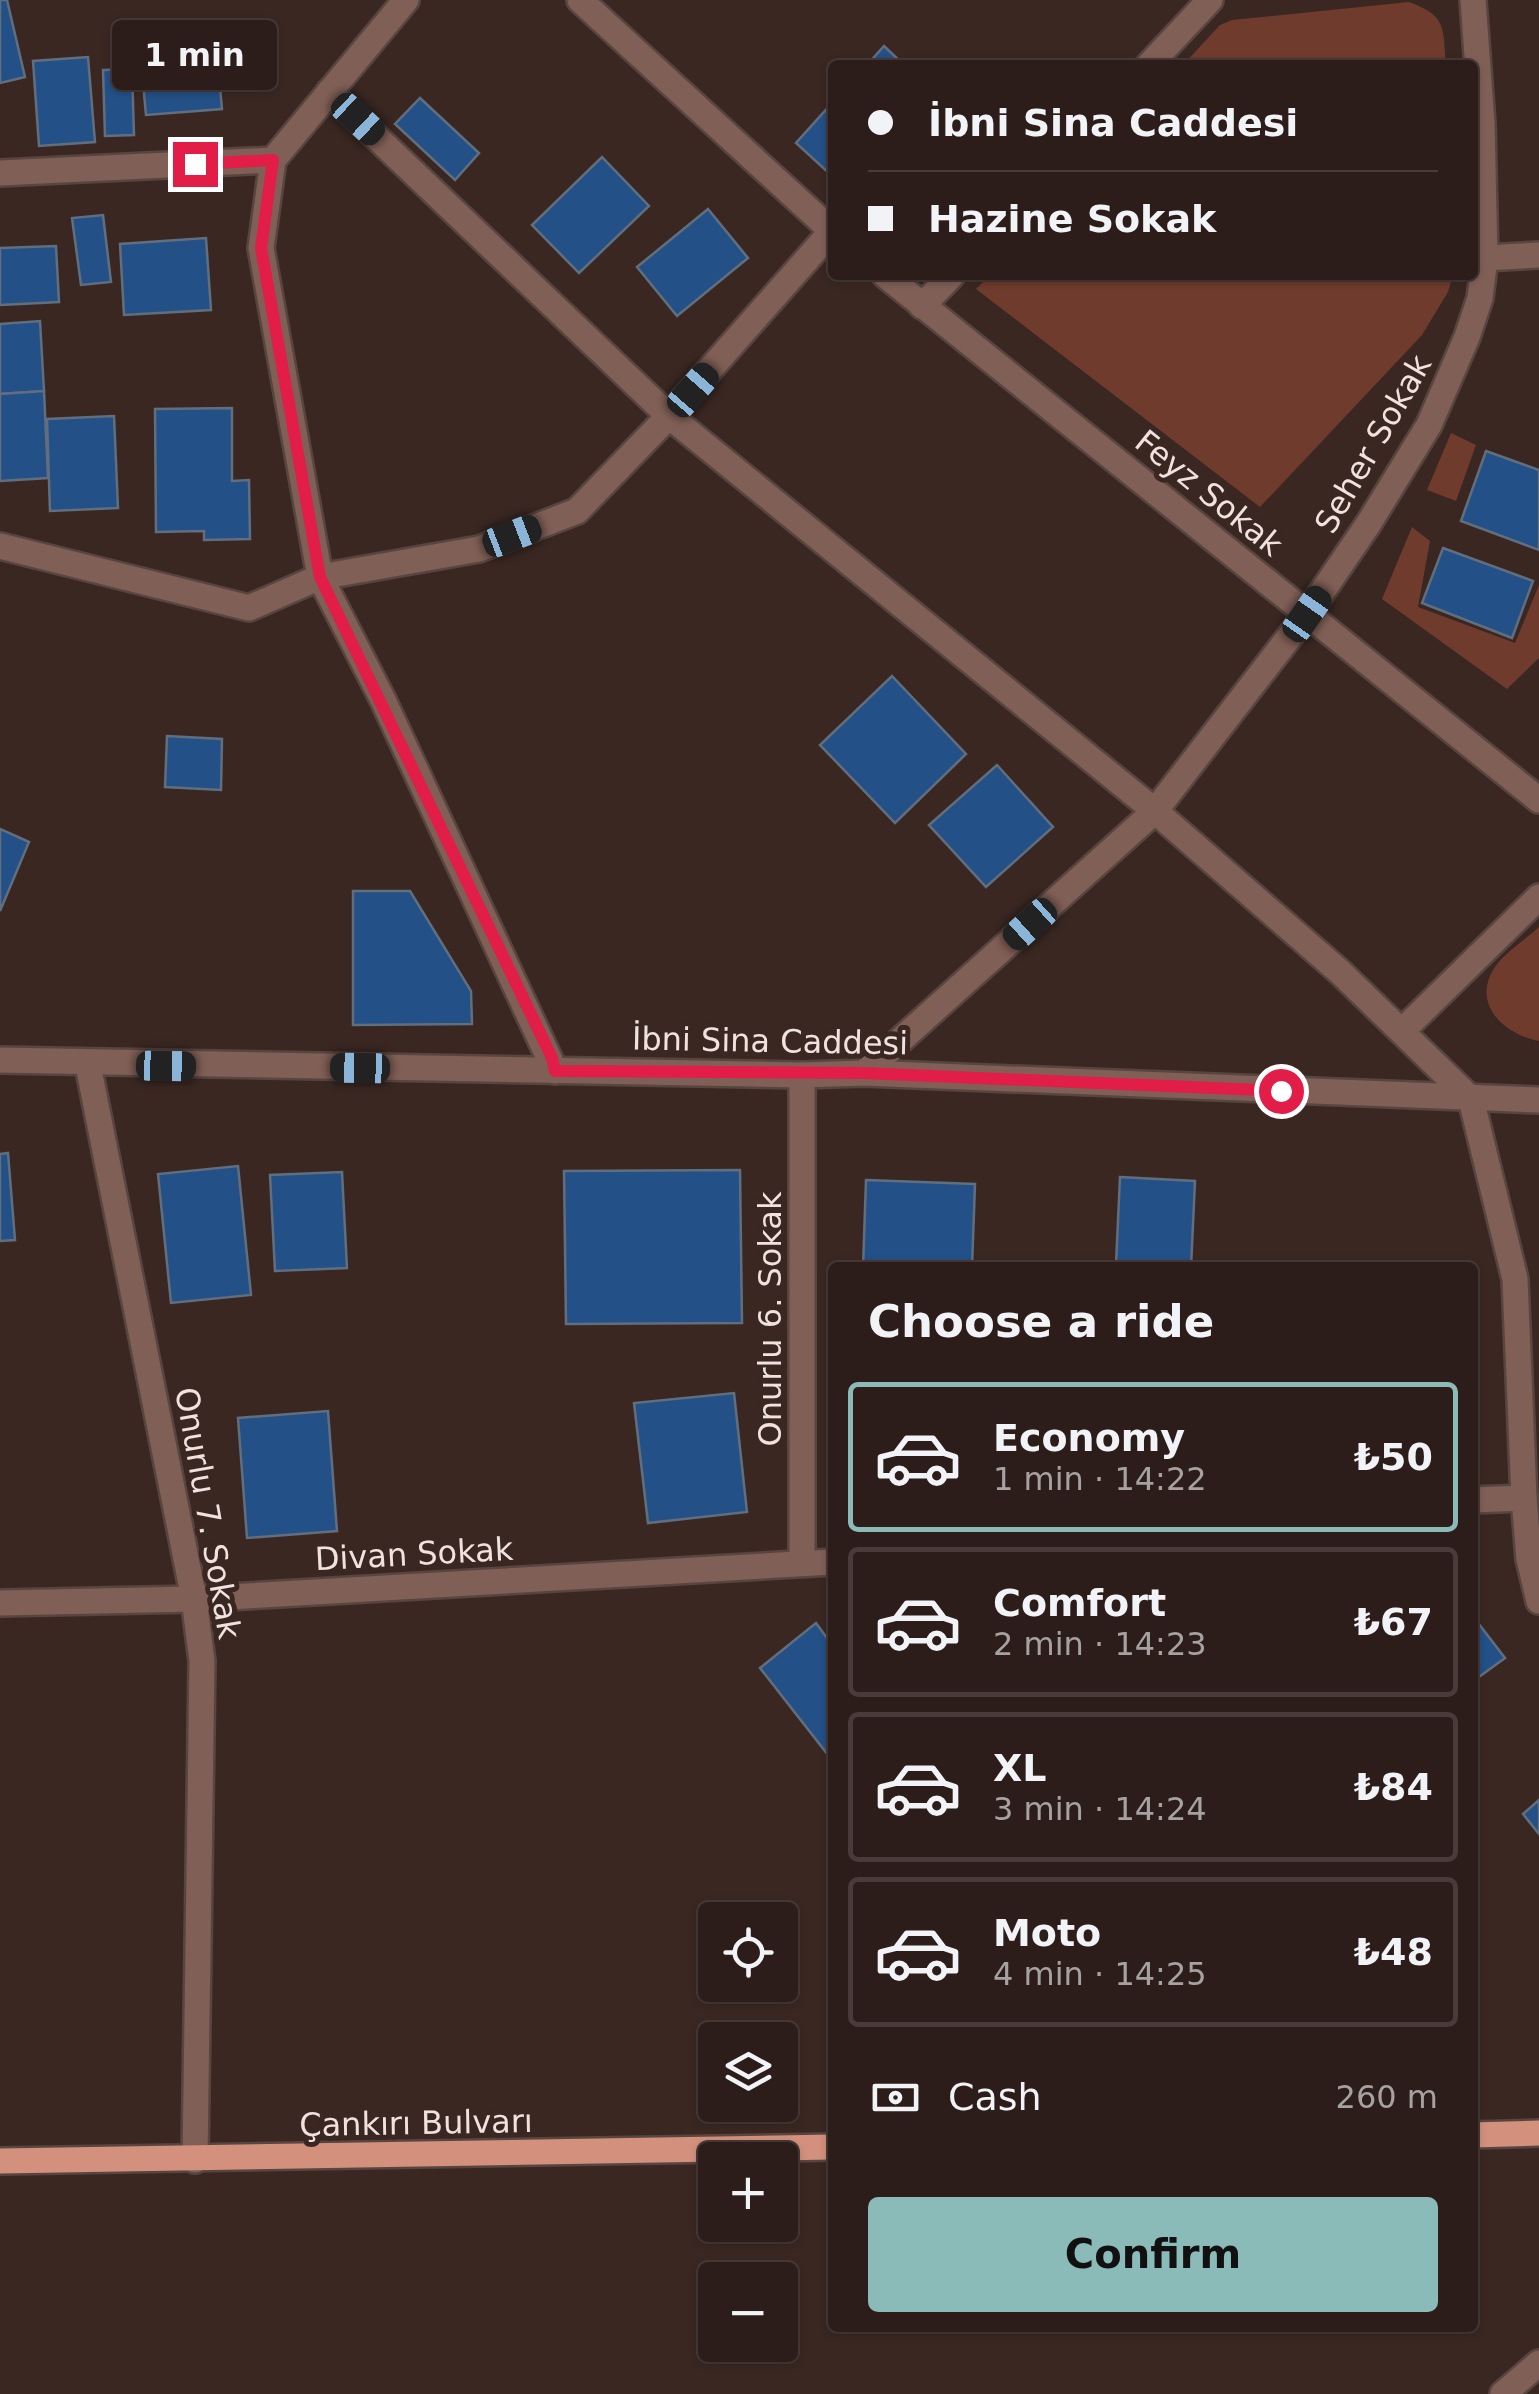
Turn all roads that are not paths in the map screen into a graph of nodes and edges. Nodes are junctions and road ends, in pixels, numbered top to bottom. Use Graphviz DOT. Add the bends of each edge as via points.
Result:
graph roads {
  1 [pos="406,0"];
  2 [pos="580,0"];
  3 [pos="1210,0"];
  4 [pos="1473,0"];
  5 [pos="1154,60"];
  6 [pos="1477,60"];
  7 [pos="1478,68"];
  8 [pos="329,92"];
  9 [pos="273,160"];
  10 [pos="0,173"];
  11 [pos="828,227"];
  12 [pos="828,236"];
  13 [pos="1539,255"];
  14 [pos="1485,258"];
  15 [pos="891,280"];
  16 [pos="947,280"];
  17 [pos="922,306"];
  18 [pos="670,416"];
  19 [pos="0,546"];
  20 [pos="320,577"];
  21 [pos="1307,614"];
  22 [pos="1539,800"];
  23 [pos="1155,812"];
  24 [pos="1539,897"];
  25 [pos="1402,1032"];
  26 [pos="0,1060"];
  27 [pos="88,1064"];
  28 [pos="555,1071"];
  29 [pos="864,1073"];
  30 [pos="802,1075"];
  31 [pos="1471,1099"];
  32 [pos="1539,1100"];
  33 [pos="1524,1498"];
  34 [pos="1478,1500"];
  35 [pos="828,1562"];
  36 [pos="802,1563"];
  37 [pos="194,1599"];
  38 [pos="1539,1601"];
  39 [pos="0,1603"];
  40 [pos="1539,2134"];
  41 [pos="1478,2135"];
  42 [pos="828,2147"];
  43 [pos="196,2160"];
  44 [pos="0,2161"];
  45 [pos="1539,2363"];
  46 [pos="1502,2394"];
  1 -- 8 [label="street"];
  2 -- 11 [label="street"];
  3 -- 5 [label="street"];
  4 -- 6 [label="street, Seher Sokak"];
  7 -- 14 [label="street, Seher Sokak"];
  8 -- 9 [label="street"];
  8 -- 18 [label="street"];
  9 -- 10 [label="street"];
  9 -- 20 [label="street" via="261,248"];
  12 -- 18 [label="street"];
  13 -- 14 [label="street"];
  14 -- 21 [label="street, Seher Sokak" via="1480,298 1429,426"];
  15 -- 17 [label="street, Feyz Sokak"];
  16 -- 17 [label="street"];
  17 -- 21 [label="street, Feyz Sokak"];
  18 -- 20 [label="street" via="577,512 479,549"];
  18 -- 23 [label="street"];
  19 -- 20 [label="street" via="249,608"];
  20 -- 28 [label="street"];
  21 -- 22 [label="street, Feyz Sokak"];
  21 -- 23 [label="street, Seher Sokak"];
  23 -- 25 [label="street"];
  23 -- 29 [label="street, Seher Sokak"];
  24 -- 25 [label="street"];
  25 -- 31 [label="street"];
  26 -- 27 [label="street, İbni Sina Caddesi"];
  27 -- 28 [label="street, İbni Sina Caddesi"];
  27 -- 37 [label="street, Onurlu 7. Sokak"];
  28 -- 30 [label="street, İbni Sina Caddesi"];
  29 -- 30 [label="street, İbni Sina Caddesi"];
  29 -- 31 [label="street, İbni Sina Caddesi"];
  30 -- 36 [label="street, Onurlu 6. Sokak"];
  31 -- 32 [label="street, İbni Sina Caddesi"];
  31 -- 33 [label="street" via="1514,1279"];
  33 -- 34 [label="street"];
  33 -- 38 [label="street"];
  35 -- 36 [label="street, Divan Sokak"];
  36 -- 37 [label="street, Divan Sokak"];
  37 -- 39 [label="street, Divan Sokak"];
  37 -- 43 [label="street, Onurlu 7. Sokak" via="202,1661"];
  40 -- 41 [label="main road"];
  42 -- 43 [label="main road, Çankırı Bulvarı"];
  43 -- 44 [label="main road, Çankırı Bulvarı"];
  45 -- 46 [label="street"];
}
